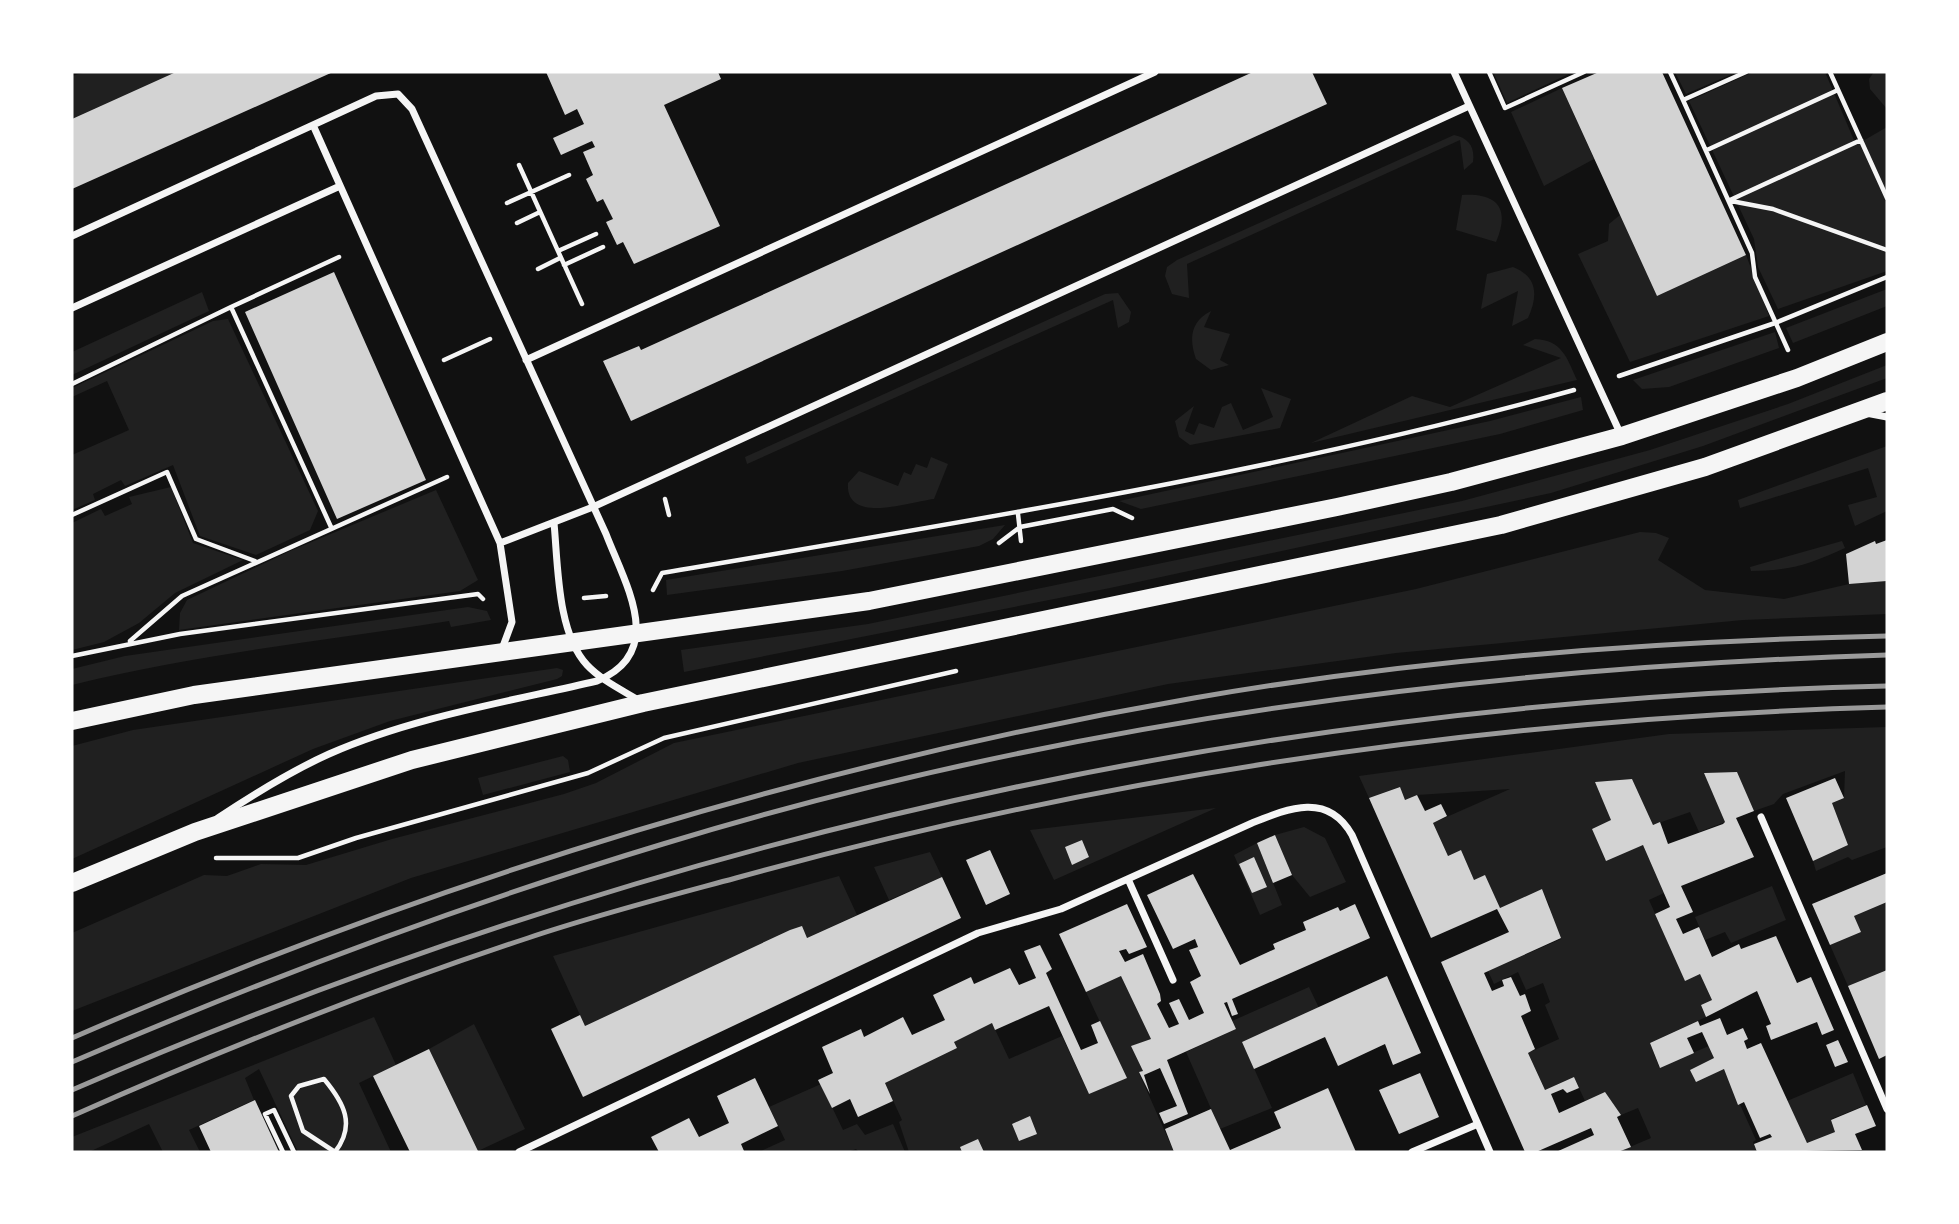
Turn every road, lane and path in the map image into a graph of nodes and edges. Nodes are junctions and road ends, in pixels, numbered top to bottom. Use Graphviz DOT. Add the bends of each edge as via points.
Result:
graph roads {
  1 [pos="1155,72"];
  2 [pos="1454,72"];
  3 [pos="1489,72"];
  4 [pos="1584,72"];
  5 [pos="1670,72"];
  6 [pos="1746,72"];
  7 [pos="1830,72"];
  8 [pos="1838,90"];
  9 [pos="1683,100"];
  10 [pos="1469,106"];
  11 [pos="313,125"];
  12 [pos="1861,140"];
  13 [pos="1707,150"];
  14 [pos="519,165"];
  15 [pos="569,174"];
  16 [pos="340,186"];
  17 [pos="531,192"];
  18 [pos="1887,198"];
  19 [pos="1730,200"];
  20 [pos="507,203"];
  21 [pos="540,212"];
  22 [pos="517,223"];
  23 [pos="596,233"];
  24 [pos="72,236"];
  25 [pos="603,247"];
  26 [pos="1887,250"];
  27 [pos="558,251"];
  28 [pos="339,257"];
  29 [pos="561,258"];
  30 [pos="564,265"];
  31 [pos="538,269"];
  32 [pos="1887,277"];
  33 [pos="582,304"];
  34 [pos="72,307"];
  35 [pos="231,307"];
  36 [pos="1775,323"];
  37 [pos="491,339"];
  38 [pos="1887,342"];
  39 [pos="1801,349"];
  40 [pos="1790,353"];
  41 [pos="1777,358"];
  42 [pos="526,360"];
  43 [pos="435,365"];
  44 [pos="1611,379"];
  45 [pos="72,384"];
  46 [pos="1579,389"];
  47 [pos="1887,401"];
  48 [pos="1859,412"];
  49 [pos="1887,417"];
  50 [pos="1622,436"];
  51 [pos="467,469"];
  52 [pos="664,495"];
  53 [pos="593,507"];
  54 [pos="1018,514"];
  55 [pos="72,515"];
  56 [pos="669,515"];
  57 [pos="1137,520"];
  58 [pos="554,523"];
  59 [pos="331,527"];
  60 [pos="1020,527"];
  61 [pos="500,543"];
  62 [pos="990,550"];
  63 [pos="1022,552"];
  64 [pos="256,562"];
  65 [pos="655,590"];
  66 [pos="600,596"];
  67 [pos="579,599"];
  68 [pos="485,602"];
  69 [pos="638,634"];
  70 [pos="128,642"];
  71 [pos="575,643"];
  72 [pos="500,653"];
  73 [pos="72,656"];
  74 [pos="956,671"];
  75 [pos="603,679"];
  76 [pos="643,703"];
  77 [pos="72,721"];
  78 [pos="1761,817"];
  79 [pos="195,832"];
  80 [pos="209,860"];
  81 [pos="1128,879"];
  82 [pos="72,883"];
  83 [pos="1172,980"];
  84 [pos="1887,1108"];
  85 [pos="1478,1124"];
  86 [pos="284,1152"];
  87 [pos="294,1152"];
  88 [pos="335,1152"];
  89 [pos="519,1152"];
  90 [pos="1412,1152"];
  91 [pos="1490,1152"];
  1 -- 42 [label="street"];
  2 -- 10 [label="street"];
  3 -- 4 [label="path" via="1505,108"];
  5 -- 9 [label="path"];
  6 -- 9 [label="path"];
  7 -- 8 [label="path"];
  8 -- 12 [label="path"];
  8 -- 13 [label="path"];
  9 -- 13 [label="path"];
  10 -- 50 [label="street"];
  10 -- 53 [label="street"];
  11 -- 16 [label="street"];
  11 -- 24 [label="street"];
  11 -- 42 [label="street" via="376,96 398,94 412,108"];
  12 -- 18 [label="path"];
  12 -- 19 [label="path"];
  13 -- 19 [label="path"];
  14 -- 17 [label="path"];
  15 -- 17 [label="path"];
  16 -- 34 [label="street"];
  16 -- 51 [label="street"];
  17 -- 20 [label="path"];
  17 -- 21 [label="path"];
  19 -- 26 [label="path" via="1773,209"];
  19 -- 36 [label="path"];
  21 -- 22 [label="path"];
  21 -- 27 [label="path"];
  23 -- 27 [label="path"];
  25 -- 30 [label="path"];
  27 -- 29 [label="path"];
  28 -- 35 [label="path"];
  29 -- 30 [label="path"];
  29 -- 31 [label="path"];
  30 -- 33 [label="path"];
  32 -- 36 [label="path"];
  35 -- 45 [label="path"];
  35 -- 59 [label="path"];
  36 -- 40 [label="path"];
  36 -- 44 [label="path"];
  37 -- 43 [label="path"];
  38 -- 50 [label="main road" via="1797,378"];
  39 -- 40 [label="path"];
  40 -- 41 [label="path"];
  42 -- 53 [label="street"];
  46 -- 54 [label="path" via="1472,418"];
  47 -- 48 [label="main road"];
  48 -- 49 [label="street"];
  48 -- 76 [label="main road" via="1705,467 1501,525"];
  50 -- 69 [label="main road" via="1451,482 950,586"];
  51 -- 59 [label="path"];
  51 -- 61 [label="street"];
  52 -- 56 [label="path"];
  53 -- 58 [label="street"];
  53 -- 69 [label="street" via="629,593"];
  54 -- 60 [label="path"];
  54 -- 65 [label="path" via="662,573"];
  55 -- 64 [label="path" via="167,472 196,539"];
  57 -- 60 [label="path" via="1113,509"];
  58 -- 61 [label="street"];
  58 -- 71 [label="street" via="561,601"];
  59 -- 64 [label="path"];
  60 -- 62 [label="path"];
  60 -- 63 [label="path"];
  61 -- 72 [label="street" via="512,622"];
  64 -- 70 [label="path" via="182,596"];
  66 -- 67 [label="path"];
  68 -- 70 [label="path" via="478,594"];
  69 -- 71 [label="main road"];
  69 -- 75 [label="street" via="632,655"];
  70 -- 73 [label="path"];
  71 -- 72 [label="main road"];
  71 -- 75 [label="street" via="581,658"];
  72 -- 77 [label="main road" via="194,695"];
  74 -- 80 [label="path" via="664,738 588,773 298,858"];
  75 -- 76 [label="street"];
  75 -- 79 [label="street" via="392,731 330,753 276,780"];
  76 -- 79 [label="main road" via="412,760"];
  78 -- 84 [label="street"];
  79 -- 82 [label="main road"];
  81 -- 83 [label="street"];
  81 -- 85 [label="street" via="1284,810 1311,806 1331,812 1345,822 1352,835"];
  81 -- 89 [label="street" via="1061,909 978,933"];
  85 -- 90 [label="street"];
  85 -- 91 [label="street"];
  86 -- 87 [label="path" via="265,1114 274,1110"];
  88 -- 88 [label="path" via="345,1140 347,1126 334,1091 324,1079 299,1086 291,1096 303,1131"];
}
